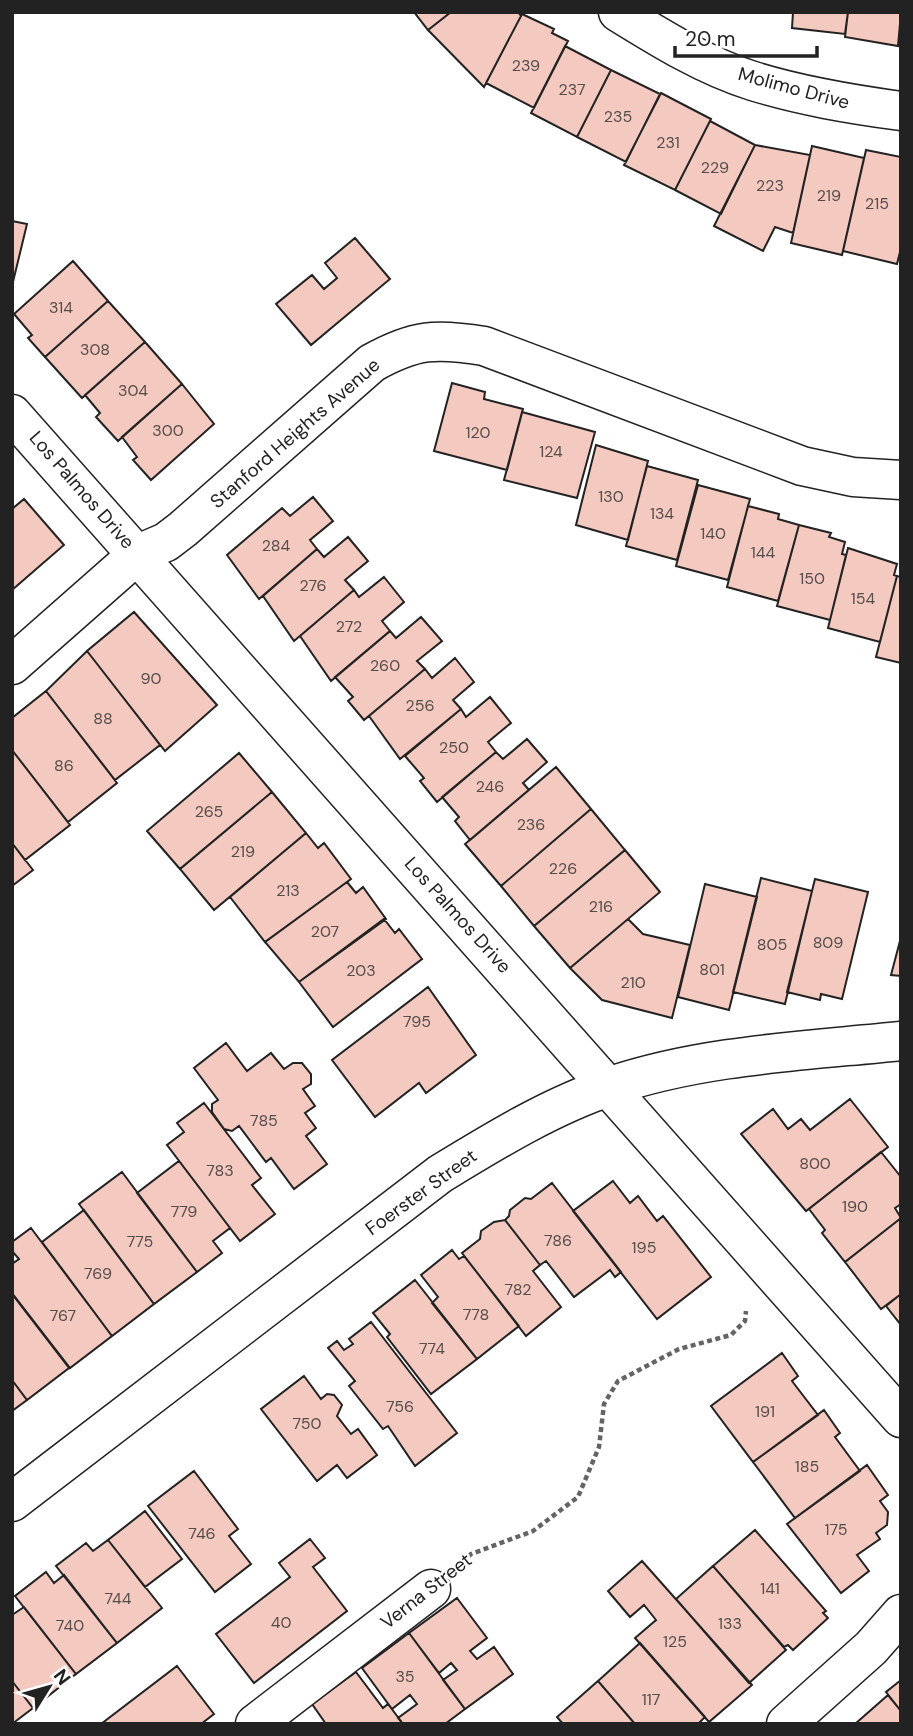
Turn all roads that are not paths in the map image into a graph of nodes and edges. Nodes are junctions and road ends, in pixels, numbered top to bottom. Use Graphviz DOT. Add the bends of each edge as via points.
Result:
graph roads {
  1 [pos="618,12"];
  2 [pos="901,111"];
  3 [pos="12,414"];
  4 [pos="901,480"];
  5 [pos="138,554"];
  6 [pos="12,665"];
  7 [pos="901,1041"];
  8 [pos="610,1086"];
  9 [pos="901,1418"];
  10 [pos="12,1502"];
  11 [pos="431,1589"];
  12 [pos="901,1614"];
  13 [pos="255,1724"];
  14 [pos="786,1724"];
  1 -- 2 [label="street, Molimo Drive" via="675,47 750,80 828,101"];
  3 -- 5 [label="street, Los Palmos Drive"];
  4 -- 5 [label="street, Stanford Heights Avenue" via="853,477 802,466 484,346 446,340 402,346 372,363 184,529"];
  5 -- 6 [label="street, Stanford Heights Avenue"];
  5 -- 8 [label="street, Los Palmos Drive"];
  7 -- 8 [label="street, Foerster Street" via="712,1062"];
  8 -- 9 [label="street, Los Palmos Drive"];
  8 -- 10 [label="street, Foerster Street" via="497,1139 440,1174"];
  11 -- 13 [label="street, Verna Street"];
  12 -- 14 [label="street" via="871,1648"];
}
